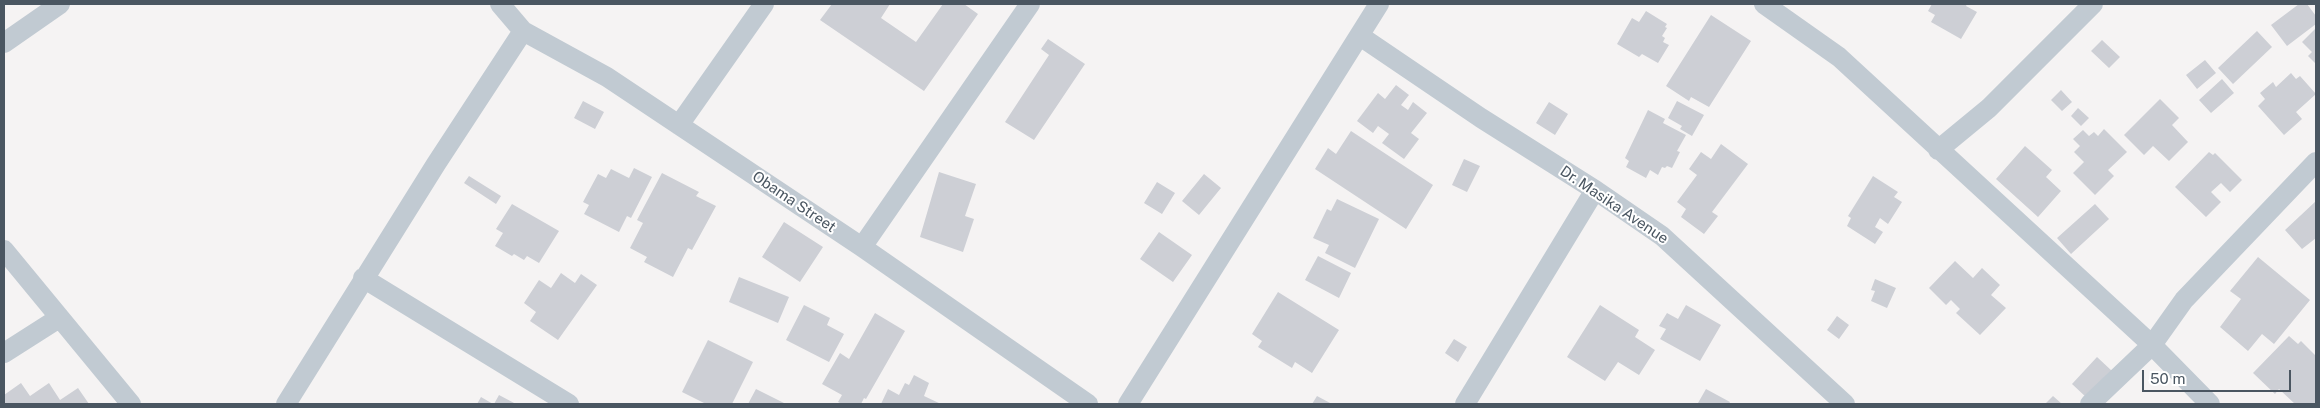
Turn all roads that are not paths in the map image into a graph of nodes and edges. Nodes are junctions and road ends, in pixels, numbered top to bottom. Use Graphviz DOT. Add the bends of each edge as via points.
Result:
graph roads {
  1 [pos="60,4"];
  2 [pos="500,4"];
  3 [pos="764,4"];
  4 [pos="1030,4"];
  5 [pos="1379,4"];
  6 [pos="2093,4"];
  7 [pos="1769,5"];
  8 [pos="523,31"];
  9 [pos="1360,36"];
  10 [pos="4,43"];
  11 [pos="679,125"];
  12 [pos="1938,150"];
  13 [pos="2316,162"];
  14 [pos="1595,190"];
  15 [pos="862,248"];
  16 [pos="4,250"];
  17 [pos="363,278"];
  18 [pos="59,318"];
  19 [pos="2152,345"];
  20 [pos="4,353"];
  21 [pos="131,404"];
  22 [pos="286,404"];
  23 [pos="569,404"];
  24 [pos="1088,404"];
  25 [pos="1128,404"];
  26 [pos="1465,404"];
  27 [pos="1846,404"];
  28 [pos="2090,404"];
  29 [pos="2210,404"];
  1 -- 10 [label="street"];
  2 -- 8 [label="street, Obama Street"];
  3 -- 11 [label="street"];
  4 -- 15 [label="street"];
  5 -- 9 [label="street"];
  6 -- 12 [label="street" via="1990,108"];
  7 -- 12 [label="street" via="1839,57"];
  8 -- 11 [label="street, Obama Street" via="607,77"];
  8 -- 17 [label="street"];
  9 -- 14 [label="street, Dr. Masika Avenue"];
  9 -- 25 [label="street"];
  11 -- 15 [label="street, Obama Street"];
  12 -- 19 [label="street"];
  13 -- 19 [label="street" via="2184,300"];
  14 -- 26 [label="street"];
  14 -- 27 [label="street, Dr. Masika Avenue" via="1662,236"];
  15 -- 24 [label="street, Obama Street"];
  16 -- 18 [label="street"];
  17 -- 22 [label="street"];
  17 -- 23 [label="street"];
  18 -- 20 [label="street"];
  18 -- 21 [label="street"];
  19 -- 28 [label="street"];
  19 -- 29 [label="street"];
}
